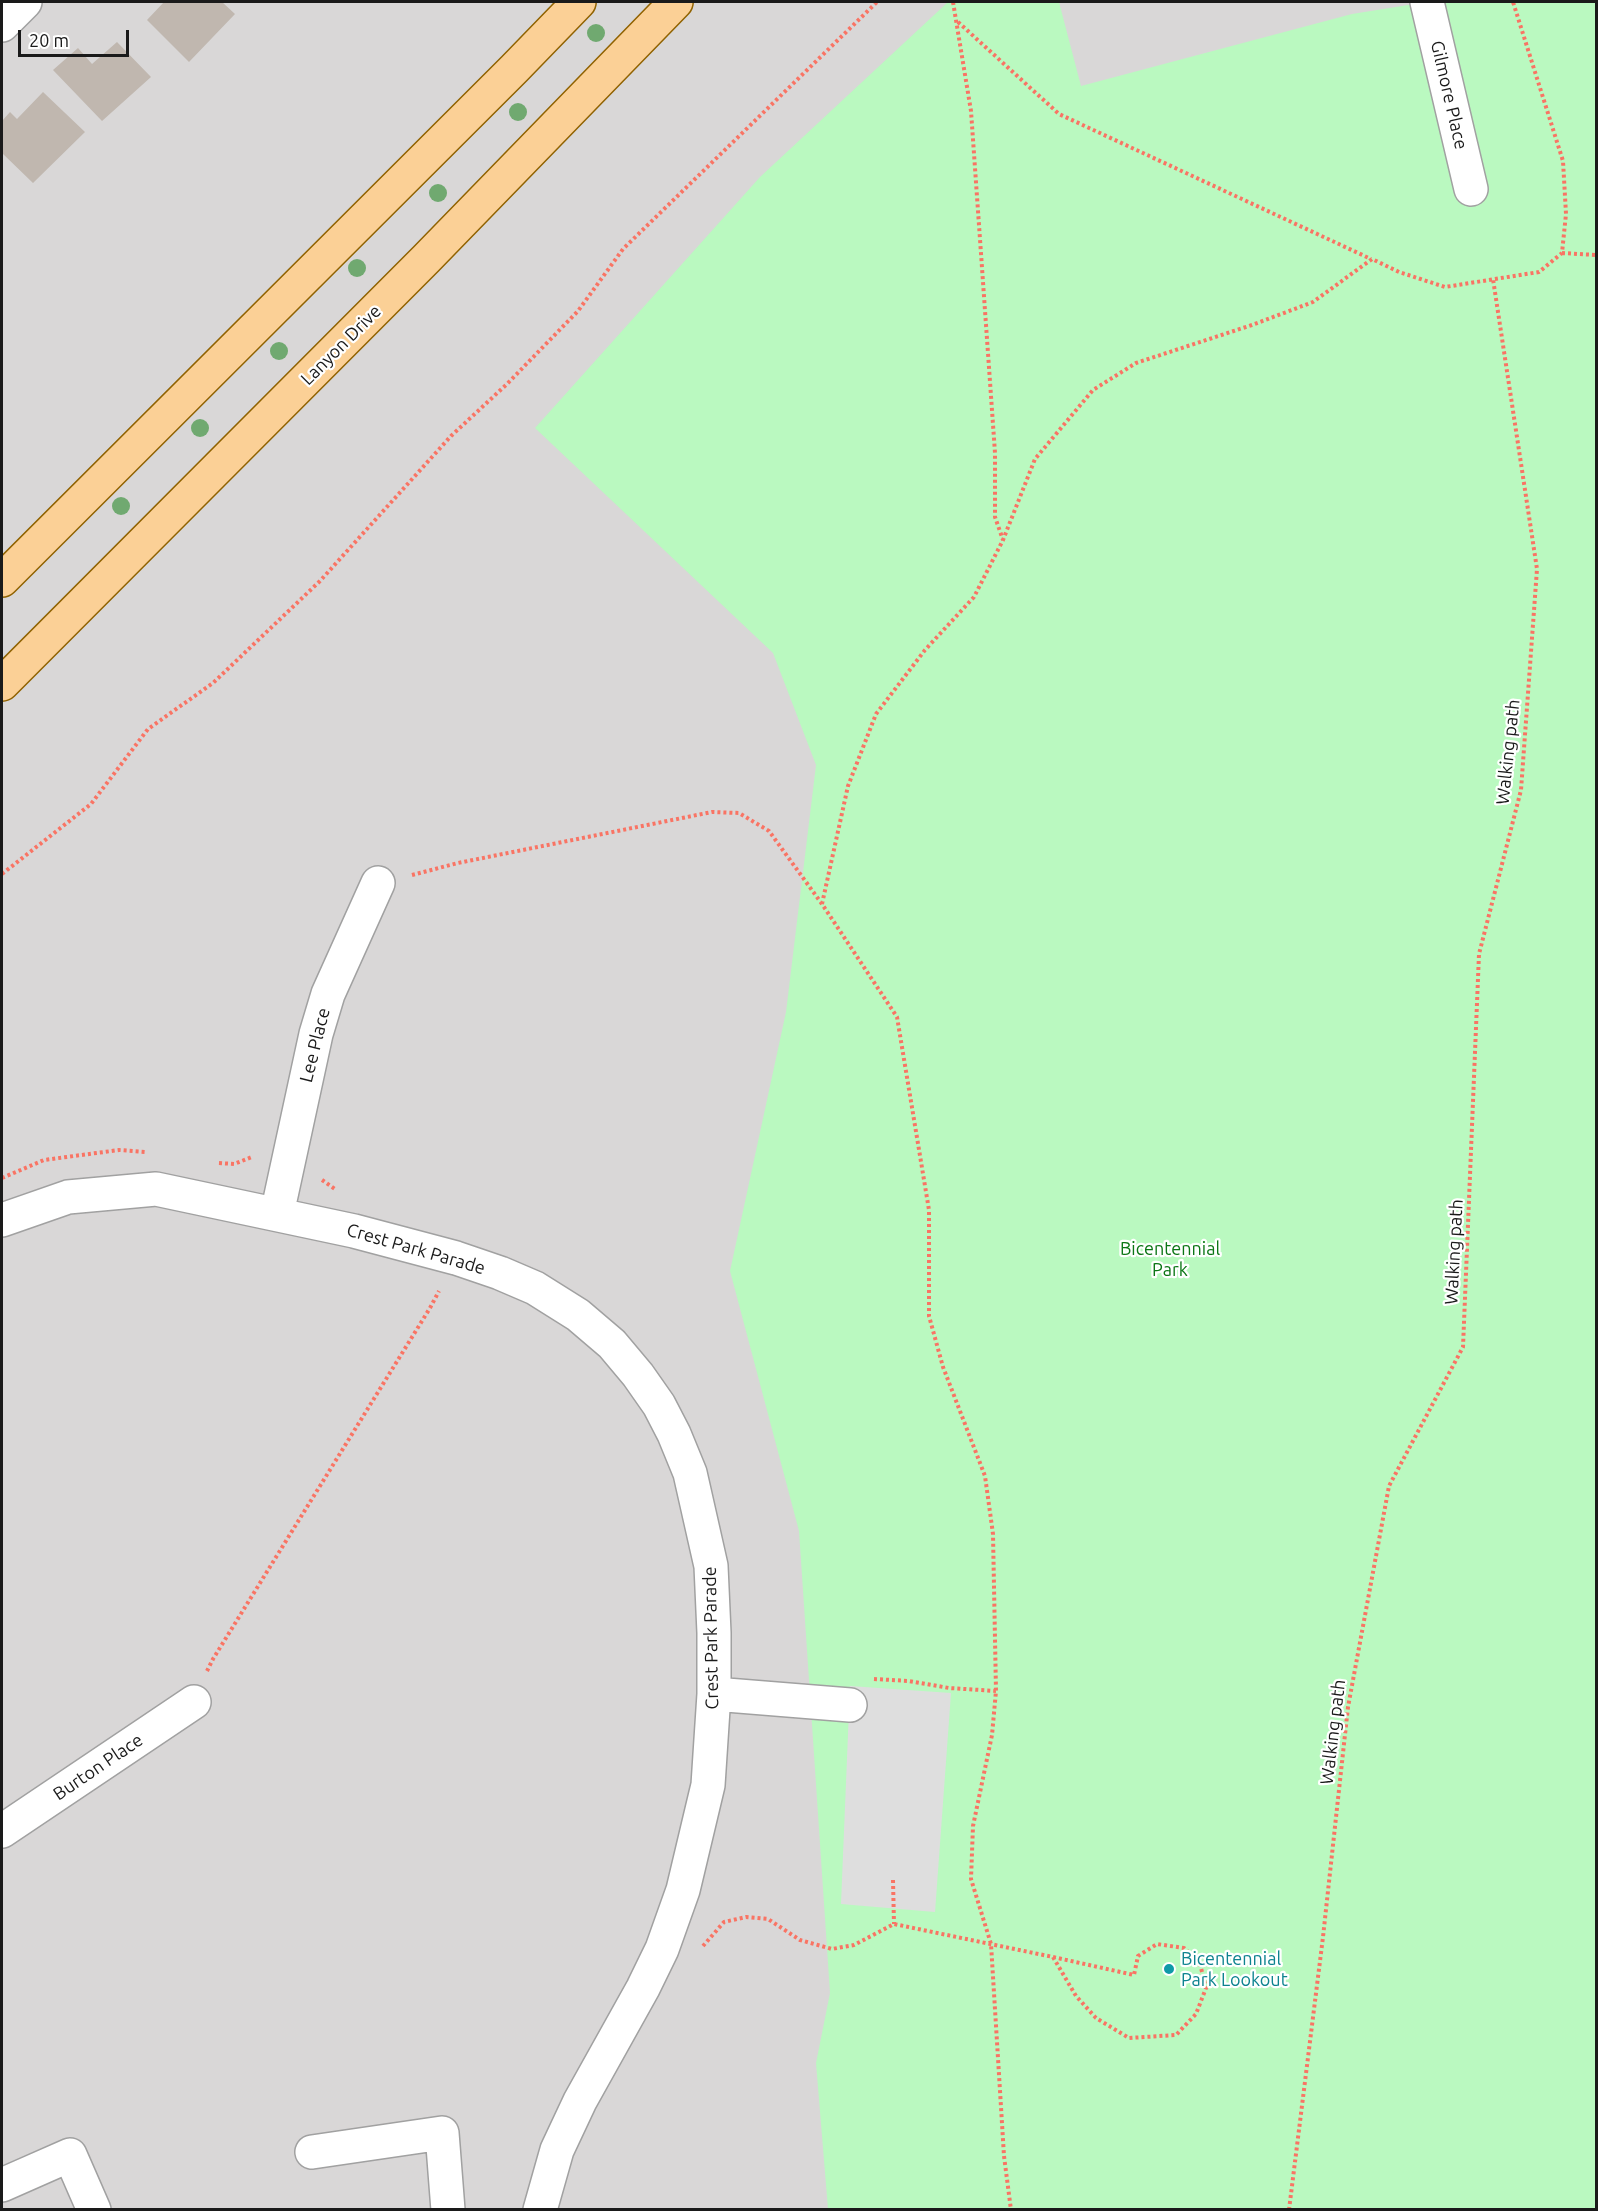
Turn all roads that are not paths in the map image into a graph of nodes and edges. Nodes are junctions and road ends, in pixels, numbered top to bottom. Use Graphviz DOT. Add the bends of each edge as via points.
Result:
graph roads {
  1 [pos="25,2"];
  2 [pos="579,2"];
  3 [pos="676,2"];
  4 [pos="1427,2"];
  5 [pos="2,26"];
  6 [pos="1471,189"];
  7 [pos="2,580"];
  8 [pos="2,684"];
  9 [pos="378,883"];
  10 [pos="277,1214"];
  11 [pos="2,1220"];
  12 [pos="714,1694"];
  13 [pos="194,1702"];
  14 [pos="850,1705"];
  15 [pos="2,1831"];
  16 [pos="312,2152"];
  17 [pos="2,2185"];
  18 [pos="94,2210"];
  19 [pos="448,2210"];
  20 [pos="540,2210"];
  1 -- 5 [label="street"];
  2 -- 7 [label="main road"];
  3 -- 8 [label="main road, Lanyon Drive"];
  4 -- 6 [label="street, Gilmore Place"];
  9 -- 10 [label="street, Lee Place" via="328,994"];
  10 -- 11 [label="street, Crest Park Parade" via="156,1188 68,1197"];
  10 -- 12 [label="street, Crest Park Parade" via="354,1230 500,1272 578,1315 612,1344 659,1405 690,1473 711,1566"];
  12 -- 14 [label="street"];
  12 -- 20 [label="street, Crest Park Parade" via="708,1785 683,1890 662,1949 557,2150"];
  13 -- 15 [label="street, Burton Place"];
  16 -- 19 [label="street" via="442,2133"];
  17 -- 18 [label="street" via="70,2155"];
}
